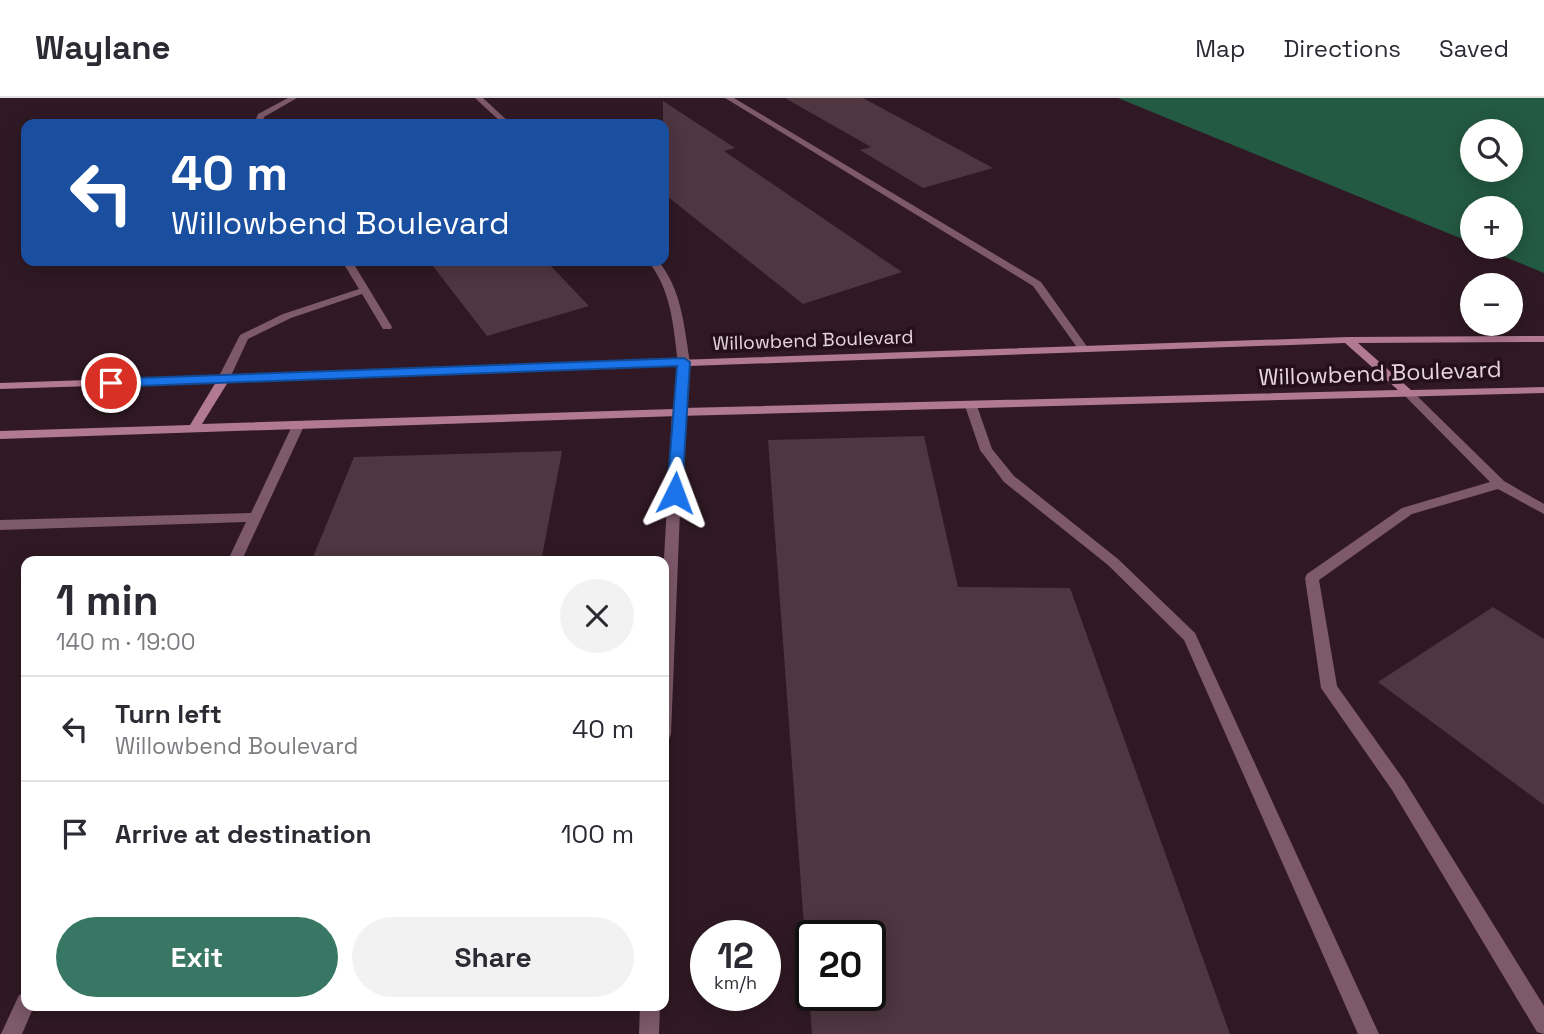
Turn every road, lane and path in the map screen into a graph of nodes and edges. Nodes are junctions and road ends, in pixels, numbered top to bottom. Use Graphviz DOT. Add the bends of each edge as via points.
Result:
graph roads {
  1 [pos="293,98"];
  2 [pos="479,98"];
  3 [pos="729,98"];
  4 [pos="260,119"];
  5 [pos="502,119"];
  6 [pos="350,266"];
  7 [pos="659,266"];
  8 [pos="366,290"];
  9 [pos="387,327"];
  10 [pos="1544,339"];
  11 [pos="1348,340"];
  12 [pos="1083,348"];
  13 [pos="684,362"];
  14 [pos="223,380"];
  15 [pos="0,386"];
  16 [pos="1544,390"];
  17 [pos="1408,393"];
  18 [pos="971,406"];
  19 [pos="678,412"];
  20 [pos="298,426"];
  21 [pos="193,430"];
  22 [pos="0,435"];
  23 [pos="1499,484"];
  24 [pos="1544,510"];
  25 [pos="255,517"];
  26 [pos="0,525"];
  27 [pos="237,556"];
  28 [pos="669,605"];
  29 [pos="22,1011"];
  30 [pos="650,1011"];
  31 [pos="1544,1025"];
  32 [pos="11,1034"];
  33 [pos="649,1034"];
  34 [pos="1369,1034"];
  1 -- 4 [label="lane"];
  2 -- 5 [label="lane"];
  3 -- 12 [label="lane" via="1037,284"];
  6 -- 8 [label="lane"];
  7 -- 13 [label="lane" via="672,294"];
  8 -- 9 [label="lane"];
  8 -- 14 [label="lane" via="286,316 244,337"];
  10 -- 11 [label="main road, Willowbend Boulevard"];
  11 -- 12 [label="main road, Willowbend Boulevard"];
  11 -- 17 [label="main road"];
  12 -- 13 [label="main road, Willowbend Boulevard"];
  13 -- 14 [label="main road, Willowbend Boulevard"];
  13 -- 19 [label="main road"];
  14 -- 15 [label="main road, Willowbend Boulevard"];
  14 -- 21 [label="main road"];
  16 -- 17 [label="main road, Willowbend Boulevard"];
  17 -- 18 [label="main road, Willowbend Boulevard"];
  17 -- 23 [label="lane"];
  18 -- 19 [label="main road, Willowbend Boulevard"];
  18 -- 34 [label="lane" via="986,450 1009,479 1114,562 1190,637"];
  19 -- 20 [label="main road, Willowbend Boulevard"];
  19 -- 28 [label="lane"];
  20 -- 21 [label="main road, Willowbend Boulevard"];
  20 -- 25 [label="lane"];
  21 -- 22 [label="main road, Willowbend Boulevard"];
  23 -- 24 [label="lane"];
  23 -- 31 [label="lane" via="1407,510 1312,578 1329,688 1398,785"];
  25 -- 26 [label="lane"];
  25 -- 27 [label="lane"];
  29 -- 32 [label="lane"];
  30 -- 33 [label="lane"];
}
